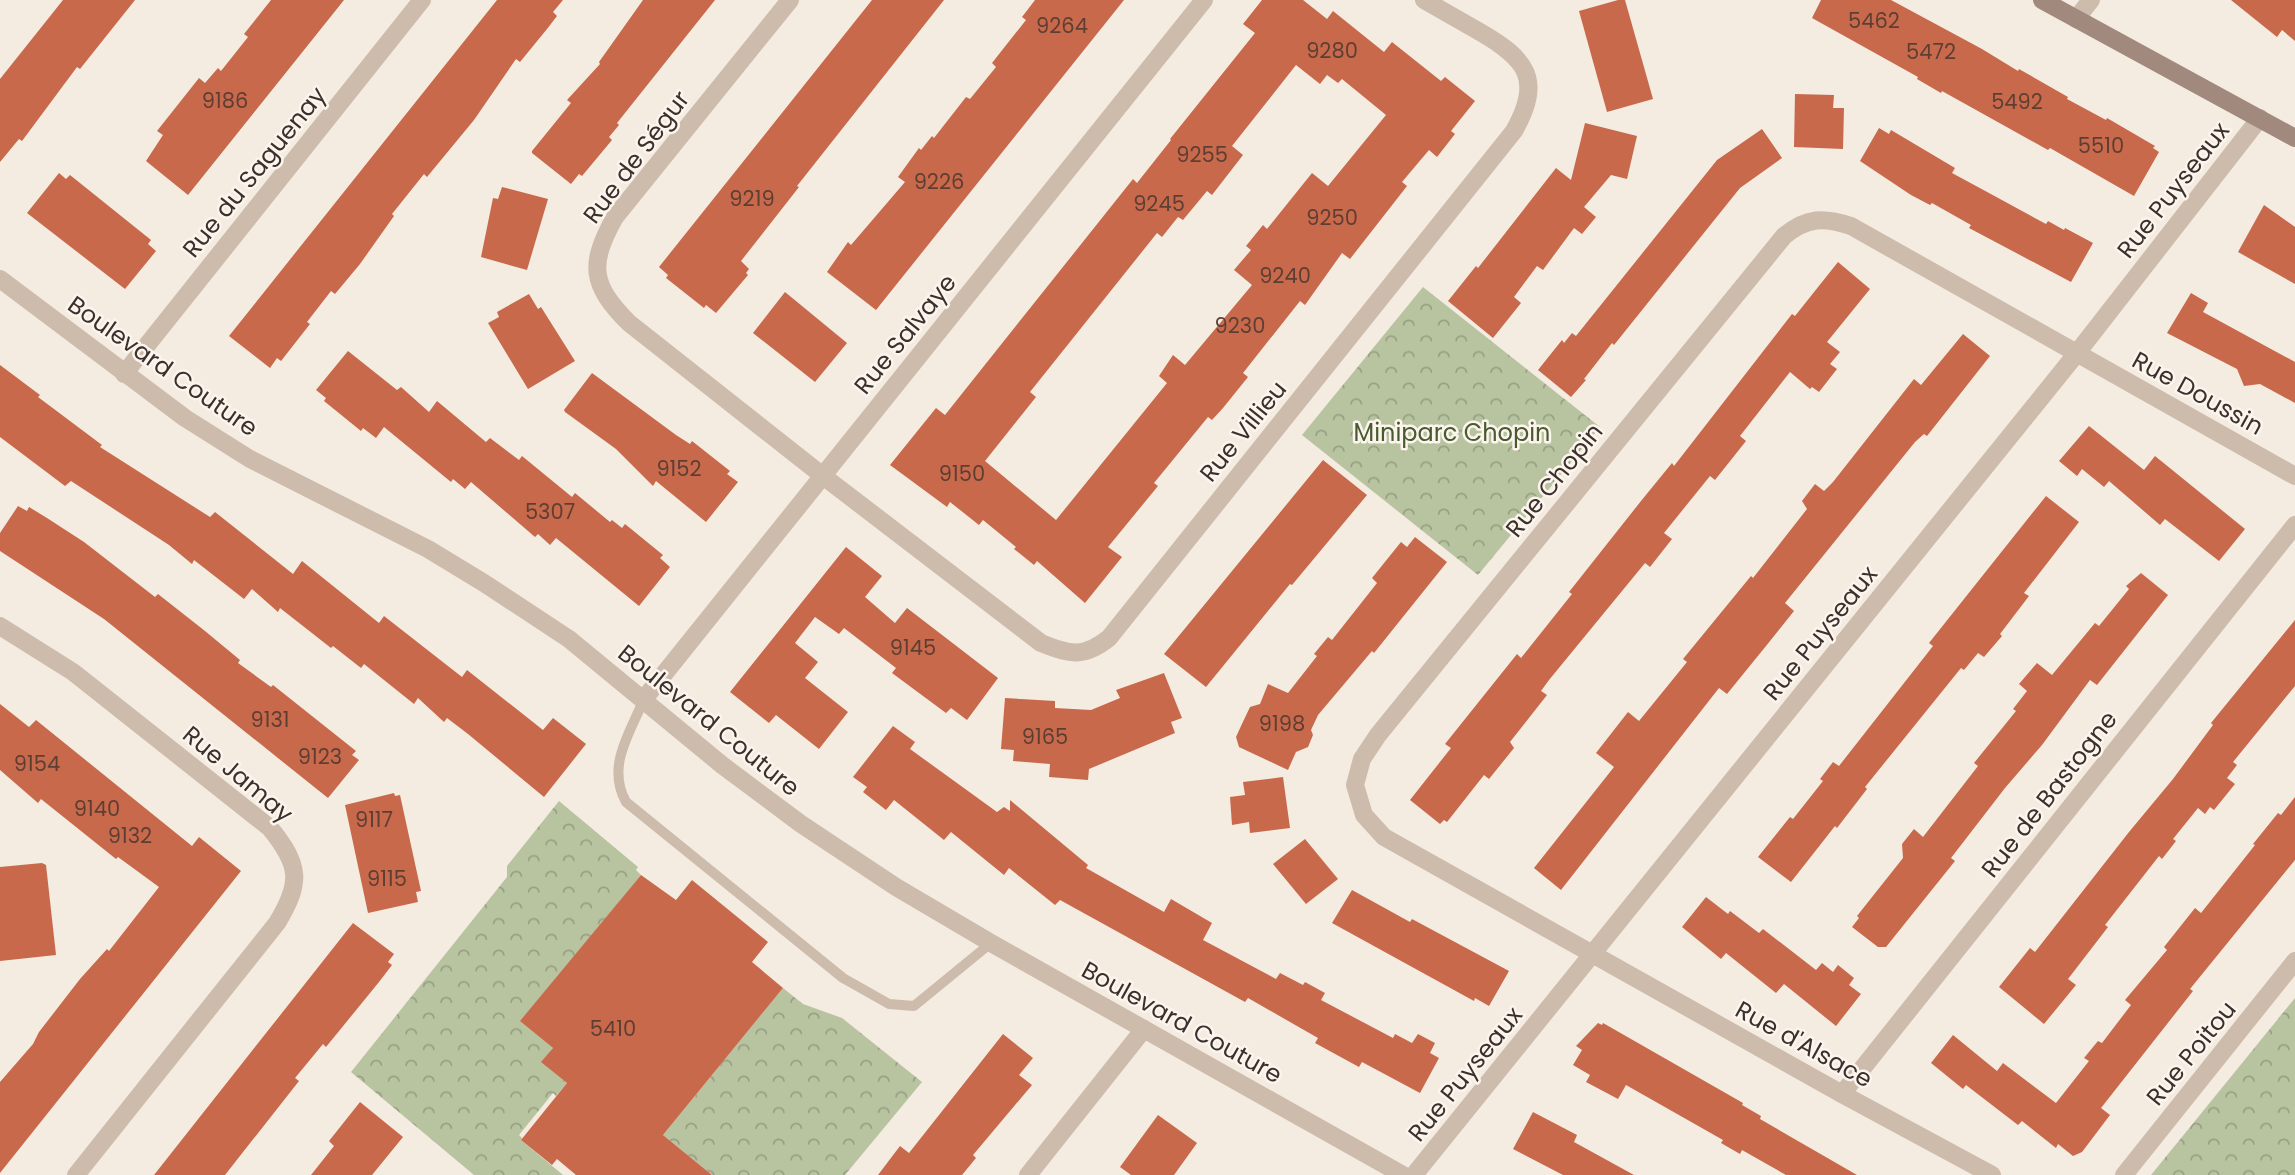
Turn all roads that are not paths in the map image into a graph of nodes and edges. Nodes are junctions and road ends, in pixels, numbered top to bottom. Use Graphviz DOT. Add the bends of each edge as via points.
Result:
graph roads {
  1 [pos="422,0"];
  2 [pos="790,0"];
  3 [pos="1204,0"];
  4 [pos="1424,0"];
  5 [pos="2042,0"];
  6 [pos="2091,0"];
  7 [pos="2076,19"];
  8 [pos="2260,118"];
  9 [pos="2295,138"];
  10 [pos="0,279"];
  11 [pos="2077,353"];
  12 [pos="124,374"];
  13 [pos="823,476"];
  14 [pos="2295,476"];
  15 [pos="2295,525"];
  16 [pos="0,626"];
  17 [pos="644,699"];
  18 [pos="991,943"];
  19 [pos="1594,954"];
  20 [pos="2295,961"];
  21 [pos="1144,1028"];
  22 [pos="1842,1094"];
  23 [pos="76,1175"];
  24 [pos="1028,1175"];
  25 [pos="1403,1175"];
  26 [pos="1414,1175"];
  27 [pos="1992,1175"];
  28 [pos="2124,1175"];
  1 -- 12 [label="street, Rue du Saguenay"];
  2 -- 13 [label="street, Rue de Ségur" via="615,217 601,243 596,272 608,302 629,323"];
  3 -- 13 [label="street, Rue Salvaye"];
  4 -- 13 [label="street, Rue Villieu" via="1506,47 1523,63 1529,87 1526,110 1514,131 1109,638 1094,650 1076,654 1041,643"];
  5 -- 7 [label="main road"];
  6 -- 7 [label="street"];
  7 -- 8 [label="main road"];
  8 -- 9 [label="main road"];
  8 -- 11 [label="street, Rue Puyseaux"];
  10 -- 12 [label="street, Boulevard Couture"];
  11 -- 14 [label="street, Rue Doussin"];
  11 -- 19 [label="street, Rue Puyseaux"];
  11 -- 19 [label="street, Rue Chopin" via="1852,226 1832,219 1797,225 1378,735 1362,759 1355,785 1364,815 1384,837"];
  12 -- 17 [label="street, Boulevard Couture" via="250,458 428,549 484,583 569,639"];
  13 -- 17 [label="street, Rue Salvaye"];
  15 -- 22 [label="street, Rue de Bastogne"];
  16 -- 23 [label="street, Rue Jamay" via="73,672 271,828 287,849 295,875 291,900 276,923"];
  17 -- 18 [label="street, Boulevard Couture" via="801,824"];
  17 -- 18 [label="lane" via="617,762 626,802 843,978 889,1004 914,1006"];
  18 -- 21 [label="street, Boulevard Couture"];
  19 -- 22 [label="street, Rue d'Alsace"];
  19 -- 26 [label="street, Rue Puyseaux"];
  20 -- 28 [label="street, Rue Poitou"];
  21 -- 24 [label="street"];
  21 -- 25 [label="street, Boulevard Couture"];
  22 -- 27 [label="street, Rue d'Alsace"];
}
